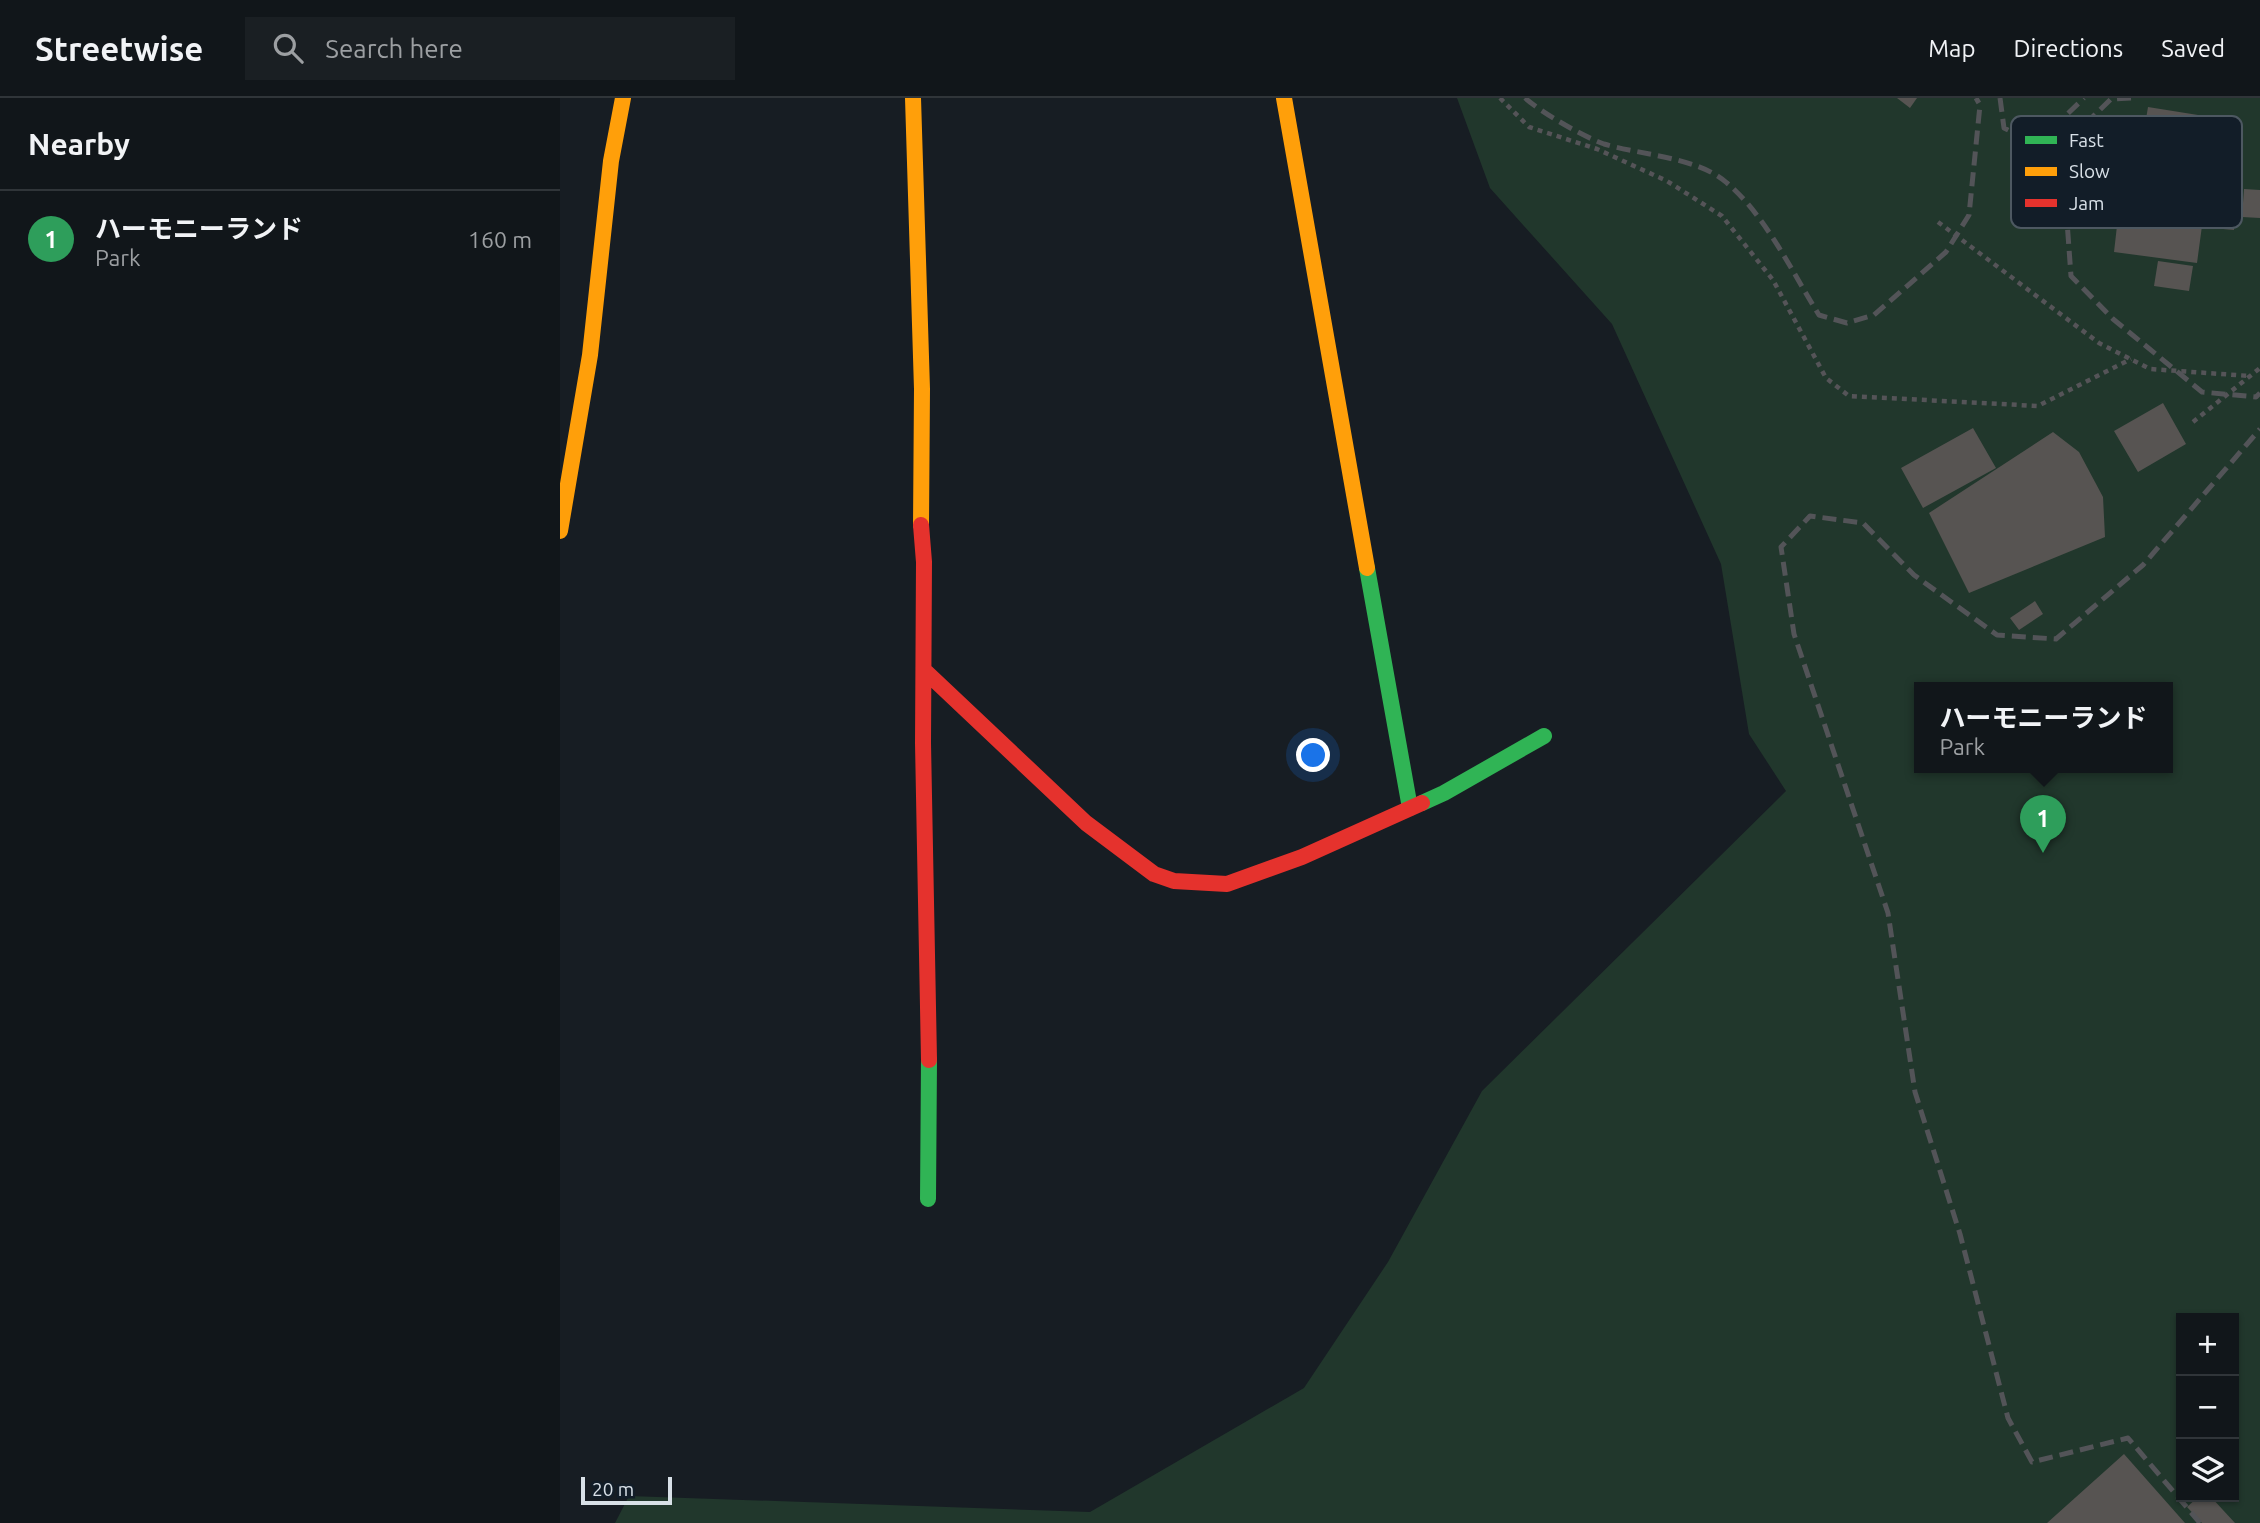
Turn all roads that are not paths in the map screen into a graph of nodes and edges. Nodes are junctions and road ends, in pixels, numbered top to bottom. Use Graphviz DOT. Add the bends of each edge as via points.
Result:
graph roads {
  1 [pos="623,98"];
  2 [pos="913,98"];
  3 [pos="1283,98"];
  4 [pos="560,531"];
  5 [pos="924,670"];
  6 [pos="1544,736"];
  7 [pos="1409,808"];
  8 [pos="928,1199"];
  1 -- 4 [label="street" via="611,161 590,355"];
  2 -- 5 [label="street"];
  3 -- 7 [label="street"];
  5 -- 7 [label="street" via="1086,822 1154,874 1174,881 1227,884"];
  5 -- 8 [label="street"];
  6 -- 7 [label="street"];
}
